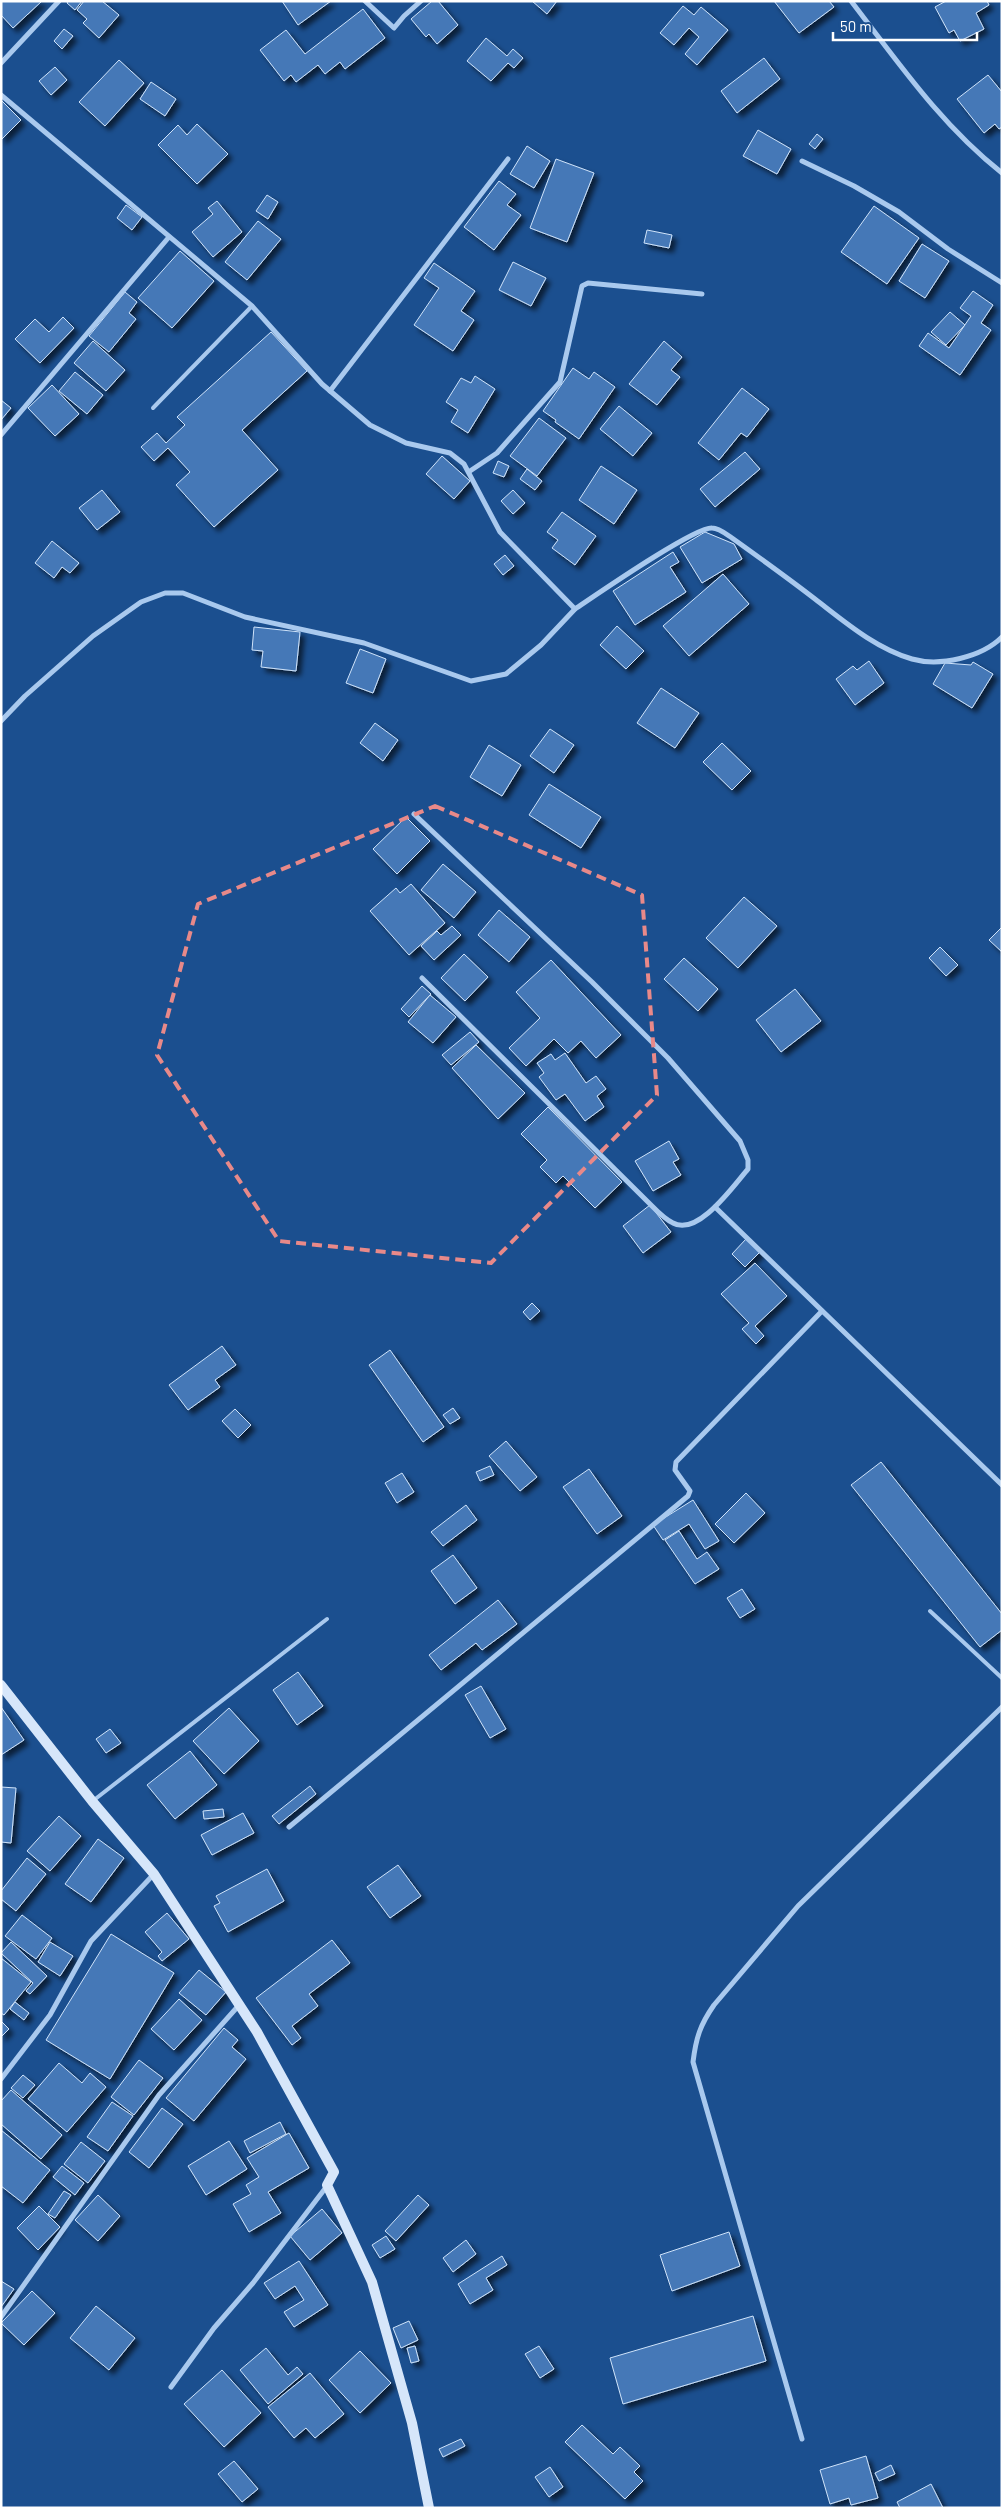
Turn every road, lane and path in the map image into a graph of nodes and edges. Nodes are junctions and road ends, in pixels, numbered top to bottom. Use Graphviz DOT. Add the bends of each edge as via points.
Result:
graph roads {
  1 [pos="59,1"];
  2 [pos="365,1"];
  3 [pos="421,1"];
  4 [pos="851,1"];
  5 [pos="1,64"];
  6 [pos="1,95"];
  7 [pos="508,159"];
  8 [pos="802,161"];
  9 [pos="1002,173"];
  10 [pos="169,237"];
  11 [pos="1002,283"];
  12 [pos="702,294"];
  13 [pos="252,306"];
  14 [pos="330,391"];
  15 [pos="152,408"];
  16 [pos="1,435"];
  17 [pos="470,471"];
  18 [pos="575,609"];
  19 [pos="1002,637"];
  20 [pos="1,721"];
  21 [pos="414,814"];
  22 [pos="422,978"];
  23 [pos="715,1207"];
  24 [pos="822,1311"];
  25 [pos="1002,1485"];
  26 [pos="930,1611"];
  27 [pos="327,1619"];
  28 [pos="1002,1678"];
  29 [pos="1,1685"];
  30 [pos="1002,1706"];
  31 [pos="92,1802"];
  32 [pos="288,1827"];
  33 [pos="154,1874"];
  34 [pos="240,2004"];
  35 [pos="1,2079"];
  36 [pos="327,2185"];
  37 [pos="1,2317"];
  38 [pos="171,2387"];
  39 [pos="802,2439"];
  40 [pos="429,2508"];
  1 -- 5 [label="street"];
  2 -- 3 [label="street" via="394,28"];
  4 -- 9 [label="street" via="930,104 979,155"];
  6 -- 10 [label="street"];
  7 -- 14 [label="street"];
  8 -- 11 [label="street" via="899,212 948,249"];
  10 -- 13 [label="street"];
  10 -- 16 [label="street"];
  12 -- 17 [label="street" via="588,283 582,286 560,382 497,453"];
  13 -- 14 [label="street"];
  13 -- 15 [label="lane"];
  14 -- 17 [label="street" via="370,425 406,443 450,453"];
  17 -- 18 [label="street" via="500,532"];
  18 -- 19 [label="street" via="688,537 710,527 732,538 864,636 898,654 914,660 940,661 964,657 993,646"];
  18 -- 20 [label="street" via="541,645 506,674 472,681 364,643 245,616 183,593 165,593 141,602 93,636"];
  21 -- 23 [label="street" via="668,1058 740,1141 748,1169"];
  22 -- 23 [label="street" via="674,1224 691,1224"];
  23 -- 24 [label="street"];
  24 -- 25 [label="street"];
  24 -- 32 [label="street" via="676,1462 675,1470 690,1491 688,1496"];
  26 -- 28 [label="lane"];
  27 -- 31 [label="lane"];
  29 -- 31 [label="street"];
  30 -- 39 [label="street" via="798,1906 714,2004 696,2039 694,2062"];
  31 -- 33 [label="street"];
  33 -- 34 [label="street"];
  33 -- 35 [label="street" via="91,1941 50,2015"];
  34 -- 36 [label="street" via="334,2172"];
  34 -- 37 [label="street" via="159,2095"];
  36 -- 38 [label="street"];
  36 -- 40 [label="street" via="372,2282 412,2423"];
}
